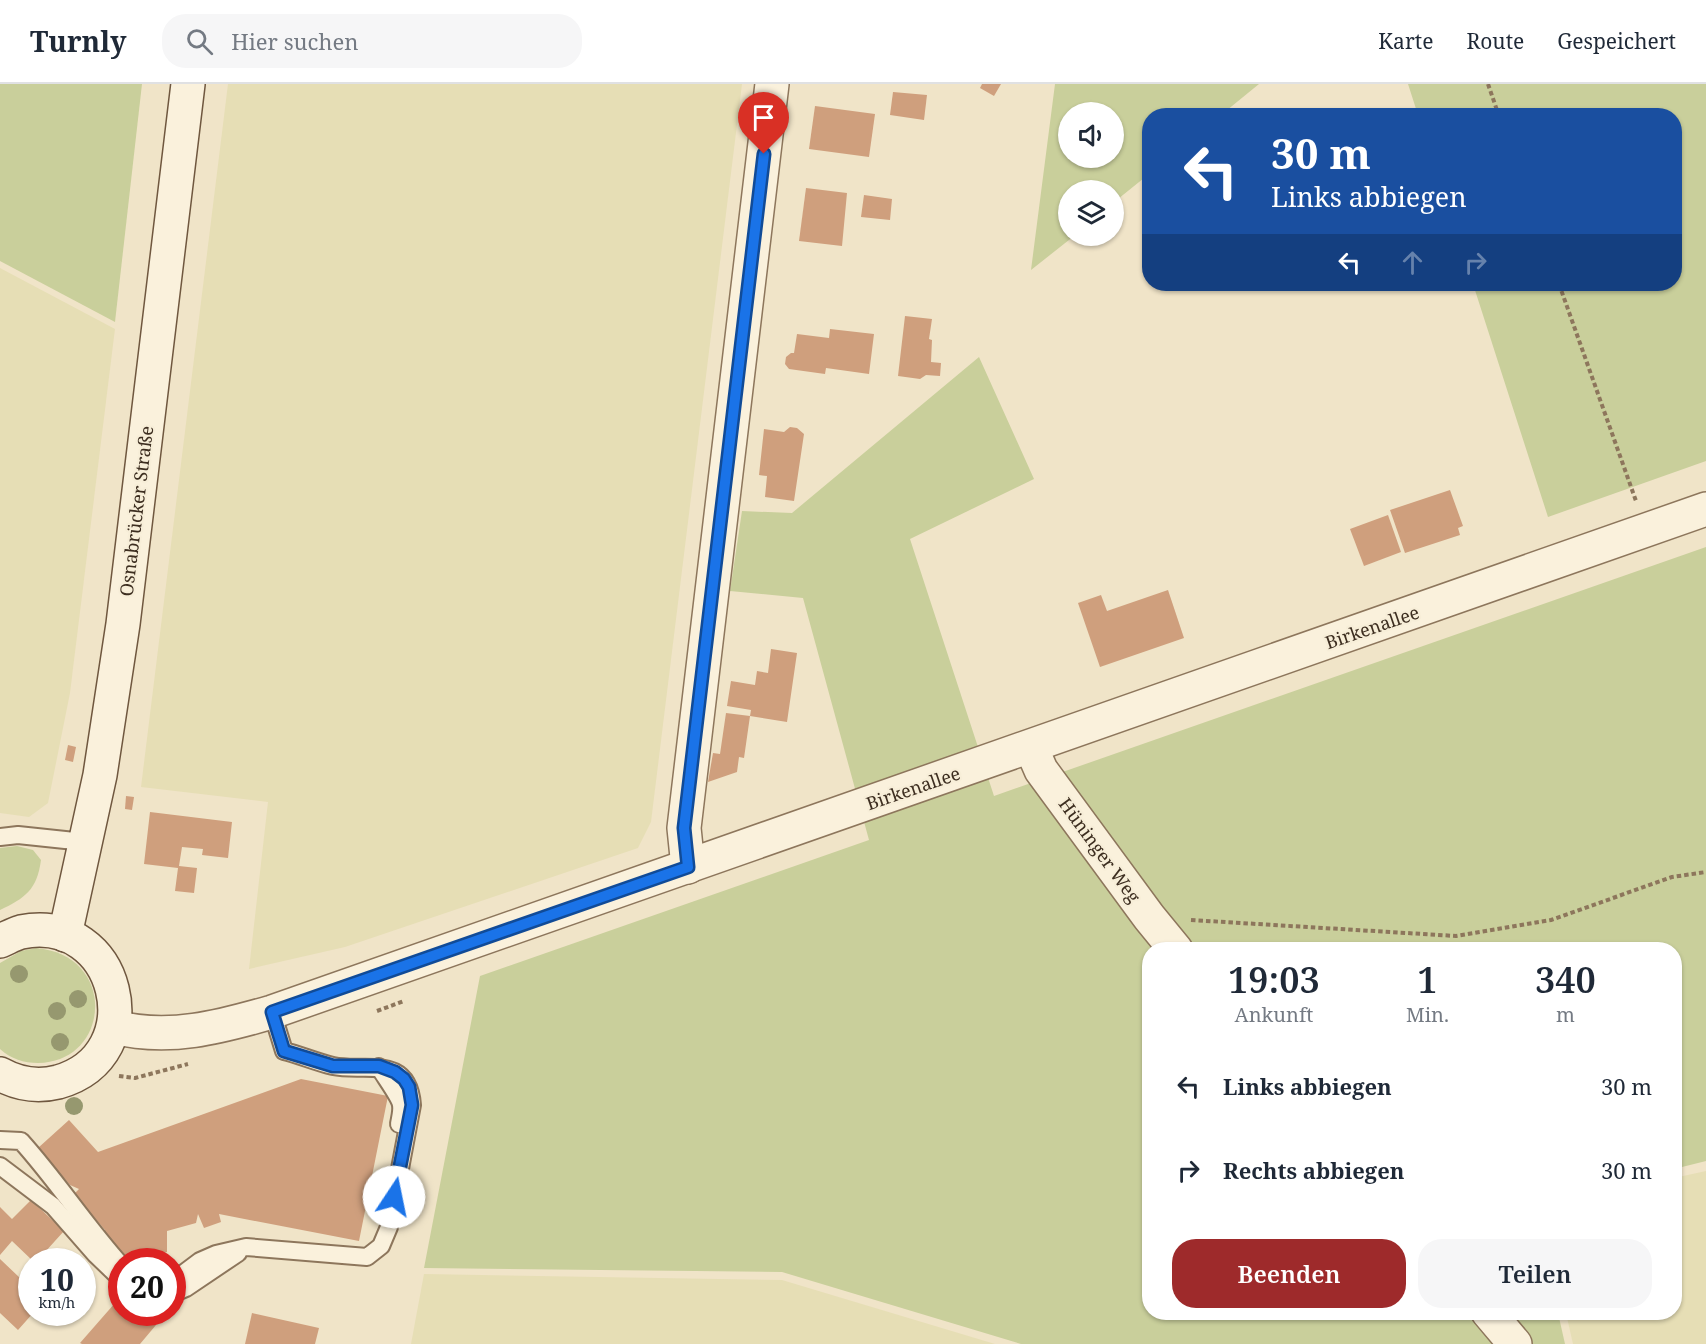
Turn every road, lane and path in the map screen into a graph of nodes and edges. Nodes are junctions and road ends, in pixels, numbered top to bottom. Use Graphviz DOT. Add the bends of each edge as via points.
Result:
graph roads {
  1 [pos="188,84"];
  2 [pos="772,84"];
  3 [pos="1488,84"];
  4 [pos="1496,108"];
  5 [pos="1561,291"];
  6 [pos="1706,509"];
  7 [pos="1646,530"];
  8 [pos="1031,747"];
  9 [pos="0,837"];
  10 [pos="84,842"];
  11 [pos="688,867"];
  12 [pos="1706,872"];
  13 [pos="1149,917"];
  14 [pos="65,934"];
  15 [pos="0,941"];
  16 [pos="1169,942"];
  17 [pos="272,1012"];
  18 [pos="114,1027"];
  19 [pos="1,1076"];
  20 [pos="0,1140"];
  21 [pos="0,1166"];
  22 [pos="246,1247"];
  23 [pos="108,1250"];
  24 [pos="108,1267"];
  25 [pos="186,1272"];
  26 [pos="186,1288"];
  27 [pos="1495,1320"];
  28 [pos="1515,1344"];
  1 -- 10 [label="street, Osnabrücker Straße" via="123,624 100,775"];
  2 -- 11 [label="street" via="684,828"];
  3 -- 4 [label="path"];
  5 -- 7 [label="path"];
  6 -- 7 [label="street, Birkenallee"];
  7 -- 8 [label="street, Birkenallee"];
  8 -- 11 [label="street, Birkenallee"];
  8 -- 13 [label="street, Hüninger Weg" via="1041,770"];
  9 -- 10 [label="lane" via="18,835"];
  10 -- 14 [label="street, Osnabrücker Straße"];
  11 -- 17 [label="street, Birkenallee"];
  12 -- 13 [label="path" via="1672,877 1551,920 1456,936"];
  13 -- 16 [label="street, Hüninger Weg"];
  14 -- 15 [label="street" via="43,930"];
  14 -- 18 [label="street" via="85,945 112,982 116,1004"];
  17 -- 18 [label="street, Birkenallee" via="191,1032 160,1034"];
  17 -- 22 [label="lane" via="284,1051 333,1066 379,1066 395,1072 409,1087 412,1105 389,1227 381,1246 368,1257"];
  18 -- 19 [label="street" via="89,1066 70,1078 36,1084"];
  20 -- 23 [label="lane" via="21,1141"];
  21 -- 24 [label="lane" via="53,1206"];
  22 -- 25 [label="lane" via="216,1254"];
  22 -- 26 [label="lane"];
  27 -- 28 [label="street"];
}
